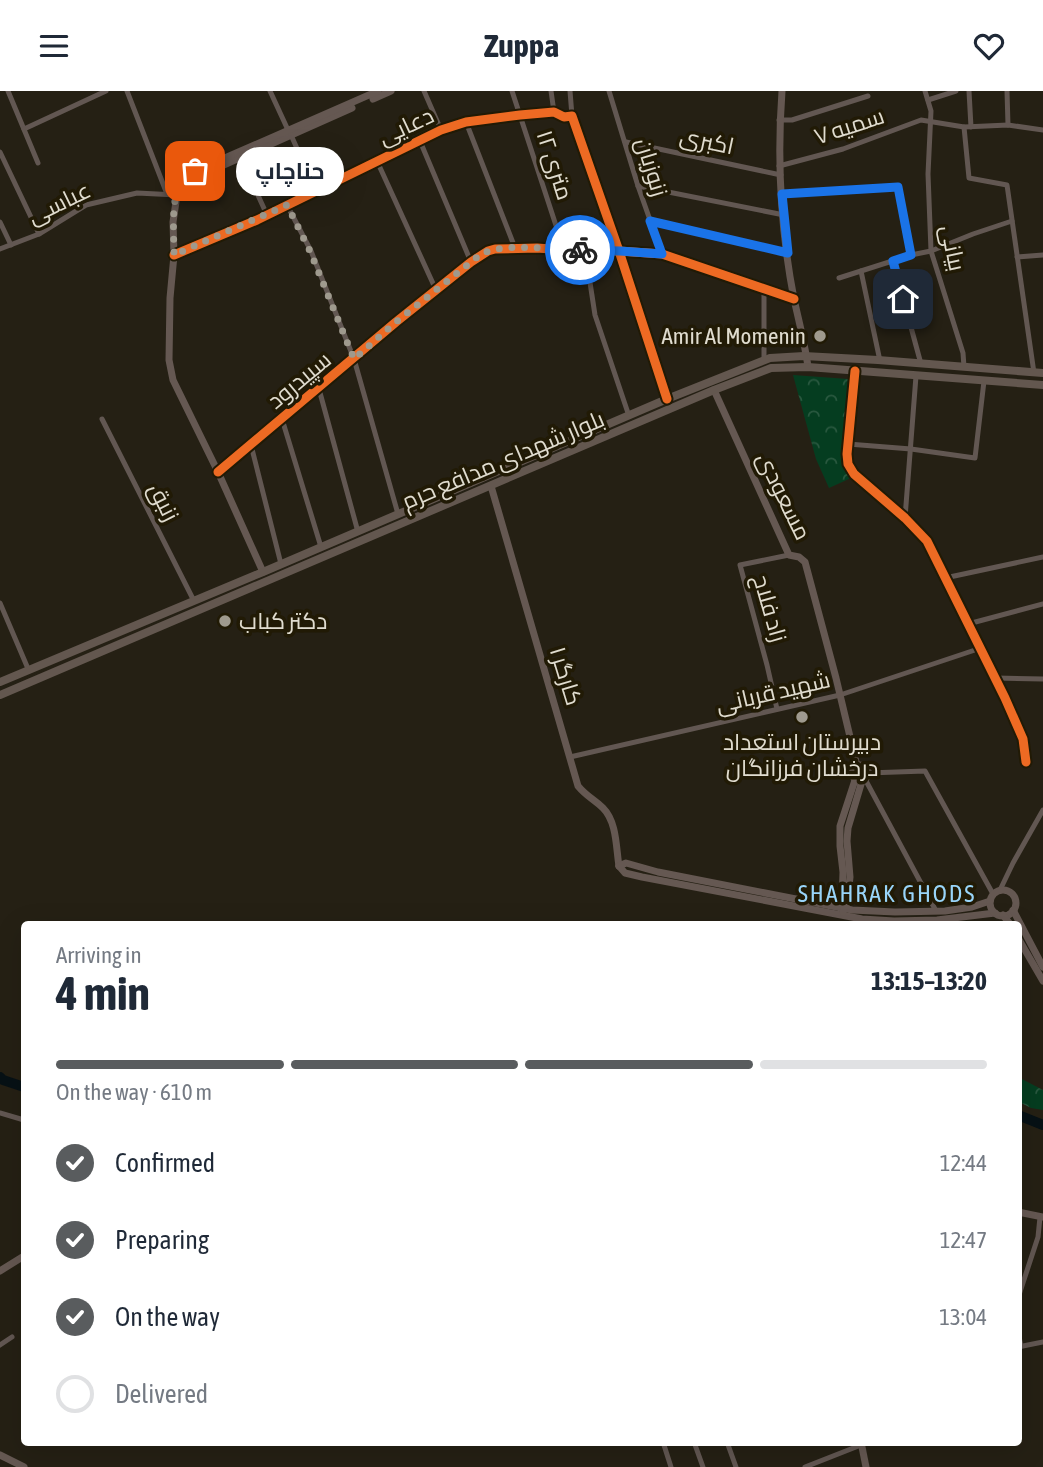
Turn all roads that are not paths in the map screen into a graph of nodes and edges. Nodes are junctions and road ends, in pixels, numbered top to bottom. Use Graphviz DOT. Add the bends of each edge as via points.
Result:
graph roads {
  1 [pos="8,91"];
  2 [pos="106,91"];
  3 [pos="127,91"];
  4 [pos="270,91"];
  5 [pos="379,91"];
  6 [pos="391,91"];
  7 [pos="424,91"];
  8 [pos="512,91"];
  9 [pos="551,91"];
  10 [pos="570,91"];
  11 [pos="609,91"];
  12 [pos="782,91"];
  13 [pos="925,91"];
  14 [pos="956,91"];
  15 [pos="969,91"];
  16 [pos="1007,91"];
  17 [pos="868,96"];
  18 [pos="928,100"];
  19 [pos="554,112"];
  20 [pos="328,115"];
  21 [pos="520,115"];
  22 [pos="572,116"];
  23 [pos="779,120"];
  24 [pos="466,122"];
  25 [pos="930,123"];
  26 [pos="1008,125"];
  27 [pos="967,127"];
  28 [pos="24,129"];
  29 [pos="441,130"];
  30 [pos="1043,130"];
  31 [pos="289,133"];
  32 [pos="420,141"];
  33 [pos="626,142"];
  34 [pos="0,152"];
  35 [pos="239,155"];
  36 [pos="377,161"];
  37 [pos="38,163"];
  38 [pos="779,166"];
  39 [pos="780,175"];
  40 [pos="638,186"];
  41 [pos="316,191"];
  42 [pos="167,194"];
  43 [pos="782,194"];
  44 [pos="177,195"];
  45 [pos="287,205"];
  46 [pos="267,215"];
  47 [pos="784,215"];
  48 [pos="650,221"];
  49 [pos="1012,221"];
  50 [pos="0,222"];
  51 [pos="39,234"];
  52 [pos="11,245"];
  53 [pos="0,249"];
  54 [pos="515,249"];
  55 [pos="564,250"];
  56 [pos="585,250"];
  57 [pos="620,251"];
  58 [pos="931,251"];
  59 [pos="788,253"];
  60 [pos="662,254"];
  61 [pos="174,255"];
  62 [pos="911,255"];
  63 [pos="1043,255"];
  64 [pos="1017,257"];
  65 [pos="893,261"];
  66 [pos="471,262"];
  67 [pos="861,271"];
  68 [pos="839,278"];
  69 [pos="764,289"];
  70 [pos="436,290"];
  71 [pos="794,299"];
  72 [pos="803,353"];
  73 [pos="354,359"];
  74 [pos="764,360"];
  75 [pos="880,361"];
  76 [pos="921,364"];
  77 [pos="808,367"];
  78 [pos="964,367"];
  79 [pos="855,371"];
  80 [pos="1039,373"];
  81 [pos="916,376"];
  82 [pos="984,381"];
  83 [pos="1043,385"];
  84 [pos="319,389"];
  85 [pos="715,390"];
  86 [pos="667,399"];
  87 [pos="629,416"];
  88 [pos="282,418"];
  89 [pos="102,419"];
  90 [pos="251,445"];
  91 [pos="848,445"];
  92 [pos="911,450"];
  93 [pos="218,472"];
  94 [pos="491,486"];
  95 [pos="398,514"];
  96 [pos="905,519"];
  97 [pos="358,532"];
  98 [pos="321,547"];
  99 [pos="789,555"];
  100 [pos="300,556"];
  101 [pos="1043,557"];
  102 [pos="281,564"];
  103 [pos="304,566"];
  104 [pos="263,572"];
  105 [pos="945,578"];
  106 [pos="194,601"];
  107 [pos="0,603"];
  108 [pos="1043,604"];
  109 [pos="968,624"];
  110 [pos="981,648"];
  111 [pos="29,671"];
  112 [pos="996,678"];
  113 [pos="1043,679"];
  114 [pos="0,682"];
  115 [pos="0,695"];
  116 [pos="841,695"];
  117 [pos="778,709"];
  118 [pos="570,757"];
  119 [pos="1026,762"];
  120 [pos="857,766"];
  121 [pos="862,778"];
  122 [pos="1043,810"];
  123 [pos="994,895"];
  124 [pos="1013,909"];
  125 [pos="936,911"];
  126 [pos="843,912"];
  127 [pos="999,914"];
  128 [pos="911,916"];
  129 [pos="1007,921"];
  130 [pos="1018,921"];
  131 [pos="1022,928"];
  132 [pos="1022,945"];
  133 [pos="1043,967"];
  134 [pos="1043,981"];
  135 [pos="0,1113"];
  136 [pos="21,1119"];
  137 [pos="1022,1213"];
  138 [pos="1042,1217"];
  139 [pos="21,1258"];
  140 [pos="0,1271"];
  141 [pos="1022,1284"];
  142 [pos="12,1337"];
  143 [pos="1043,1342"];
  144 [pos="0,1345"];
  145 [pos="1022,1346"];
  146 [pos="664,1446"];
  147 [pos="695,1446"];
  148 [pos="728,1446"];
  149 [pos="854,1446"];
  150 [pos="862,1446"];
  151 [pos="0,1455"];
  152 [pos="24,1467"];
  153 [pos="671,1467"];
  154 [pos="703,1467"];
  155 [pos="736,1467"];
  156 [pos="806,1467"];
  157 [pos="866,1467"];
  1 -- 28 [label="street"];
  2 -- 28 [label="street"];
  3 -- 42 [label="street"];
  4 -- 31 [label="street"];
  5 -- 20 [label="street"];
  6 -- 20 [label="street"];
  7 -- 29 [label="street"];
  8 -- 21 [label="street, ۱۲ متری"];
  9 -- 19 [label="street"];
  10 -- 22 [label="street"];
  11 -- 33 [label="street, زنوزیان"];
  12 -- 23 [label="street"];
  13 -- 18 [label="street, بیانی"];
  14 -- 18 [label="street"];
  15 -- 27 [label="street"];
  16 -- 26 [label="street"];
  17 -- 23 [label="street"];
  18 -- 25 [label="street, بیانی"];
  19 -- 21 [label="street, دعایی"];
  19 -- 22 [label="street, دعایی"];
  20 -- 31 [label="street"];
  21 -- 24 [label="street, دعایی"];
  21 -- 55 [label="street, ۱۲ متری"];
  22 -- 57 [label="street"];
  23 -- 38 [label="street"];
  24 -- 29 [label="street, دعایی"];
  24 -- 54 [label="street"];
  25 -- 27 [label="street, سمیه ۷"];
  25 -- 38 [label="street, سمیه ۷" via="920,120 843,149"];
  25 -- 58 [label="street, بیانی"];
  26 -- 27 [label="street, سمیه ۷"];
  26 -- 30 [label="street, سمیه ۷"];
  27 -- 49 [label="street" via="969,179 1007,185"];
  28 -- 37 [label="street"];
  29 -- 32 [label="street, دعایی"];
  31 -- 35 [label="street"];
  31 -- 41 [label="street"];
  32 -- 36 [label="street, دعایی"];
  32 -- 66 [label="street"];
  33 -- 39 [label="street, اکبری"];
  33 -- 40 [label="street, زنوزیان"];
  34 -- 51 [label="street"];
  35 -- 44 [label="street" via="195,171"];
  35 -- 46 [label="street"];
  36 -- 41 [label="street, دعایی"];
  36 -- 70 [label="street"];
  38 -- 39 [label="street"];
  39 -- 43 [label="street"];
  40 -- 47 [label="street"];
  40 -- 48 [label="street, زنوزیان"];
  41 -- 45 [label="street, دعایی"];
  42 -- 44 [label="street, عباسی"];
  42 -- 51 [label="street, عباسی" via="137,193 86,205"];
  43 -- 47 [label="street"];
  43 -- 62 [label="street" via="898,187"];
  44 -- 61 [label="street"];
  45 -- 46 [label="street, دعایی"];
  45 -- 73 [label="street"];
  46 -- 61 [label="street, دعایی"];
  47 -- 59 [label="street"];
  48 -- 59 [label="street"];
  48 -- 60 [label="street, زنوزیان"];
  49 -- 58 [label="street"];
  49 -- 64 [label="street"];
  50 -- 52 [label="street"];
  51 -- 52 [label="street, عباسی"];
  52 -- 53 [label="street, عباسی"];
  54 -- 55 [label="street, سپیدرود"];
  54 -- 66 [label="street, سپیدرود" via="488,251"];
  55 -- 56 [label="street, سپیدرود"];
  56 -- 57 [label="street, سپیدرود"];
  56 -- 87 [label="street" via="595,315"];
  57 -- 60 [label="street, سپیدرود"];
  57 -- 86 [label="street"];
  58 -- 62 [label="street"];
  58 -- 78 [label="street, بیانی"];
  59 -- 71 [label="street"];
  60 -- 69 [label="street, سپیدرود"];
  61 -- 93 [label="street" via="169,360 173,380"];
  62 -- 65 [label="street"];
  63 -- 64 [label="street"];
  64 -- 80 [label="street"];
  65 -- 67 [label="street"];
  65 -- 76 [label="street"];
  66 -- 70 [label="street, سپیدرود"];
  67 -- 68 [label="street"];
  67 -- 75 [label="street"];
  69 -- 71 [label="street, سپیدرود"];
  69 -- 74 [label="street"];
  70 -- 73 [label="street, سپیدرود"];
  71 -- 72 [label="street"];
  72 -- 74 [label="main road, بلوار شهدای مدافع حرم"];
  72 -- 75 [label="main road, بلوار شهدای مدافع حرم"];
  72 -- 77 [label="street"];
  73 -- 84 [label="street, سپیدرود"];
  73 -- 95 [label="street"];
  74 -- 86 [label="main road, بلوار شهدای مدافع حرم"];
  75 -- 76 [label="main road, بلوار شهدای مدافع حرم"];
  76 -- 78 [label="main road, بلوار شهدای مدافع حرم"];
  77 -- 79 [label="main road, بلوار شهدای مدافع حرم"];
  77 -- 85 [label="main road, بلوار شهدای مدافع حرم" via="771,368"];
  78 -- 80 [label="main road, بلوار شهدای مدافع حرم"];
  79 -- 81 [label="main road, بلوار شهدای مدافع حرم"];
  79 -- 91 [label="street"];
  81 -- 82 [label="main road, بلوار شهدای مدافع حرم"];
  81 -- 92 [label="street"];
  82 -- 83 [label="main road, بلوار شهدای مدافع حرم"];
  82 -- 92 [label="street" via="975,458"];
  84 -- 88 [label="street, سپیدرود"];
  84 -- 97 [label="street"];
  85 -- 94 [label="main road, بلوار شهدای مدافع حرم"];
  85 -- 99 [label="street, مسعودی"];
  86 -- 87 [label="main road, بلوار شهدای مدافع حرم"];
  87 -- 95 [label="main road, بلوار شهدای مدافع حرم"];
  88 -- 90 [label="street, سپیدرود"];
  88 -- 98 [label="street"];
  89 -- 106 [label="street, زنبق"];
  90 -- 93 [label="street, سپیدرود"];
  90 -- 102 [label="street"];
  91 -- 92 [label="street"];
  91 -- 96 [label="street" via="848,464 854,474"];
  92 -- 96 [label="street"];
  93 -- 104 [label="street"];
  94 -- 103 [label="main road, بلوار شهدای مدافع حرم"];
  94 -- 118 [label="street, کارگر ۱"];
  95 -- 97 [label="main road, بلوار شهدای مدافع حرم"];
  96 -- 105 [label="street" via="927,541"];
  97 -- 98 [label="main road, بلوار شهدای مدافع حرم"];
  98 -- 100 [label="main road, بلوار شهدای مدافع حرم"];
  99 -- 116 [label="street, مسعودی" via="805,562"];
  99 -- 117 [label="street, زاد فلاح" via="740,565"];
  100 -- 102 [label="main road, بلوار شهدای مدافع حرم"];
  100 -- 103 [label="street"];
  101 -- 105 [label="street"];
  102 -- 104 [label="main road, بلوار شهدای مدافع حرم"];
  103 -- 115 [label="main road, بلوار شهدای مدافع حرم"];
  104 -- 106 [label="main road, بلوار شهدای مدافع حرم"];
  105 -- 109 [label="street"];
  106 -- 111 [label="main road, بلوار شهدای مدافع حرم"];
  107 -- 111 [label="street"];
  108 -- 109 [label="street"];
  109 -- 110 [label="street"];
  110 -- 112 [label="street"];
  110 -- 116 [label="street, شهید قربانی"];
  111 -- 114 [label="main road, بلوار شهدای مدافع حرم"];
  112 -- 113 [label="street"];
  112 -- 119 [label="street" via="1023,739"];
  116 -- 117 [label="street, شهید قربانی"];
  116 -- 120 [label="street"];
  117 -- 118 [label="street, شهید قربانی"];
  118 -- 126 [label="street, کارگر ۱" via="578,786 612,822 619,866 626,863 722,889"];
  120 -- 121 [label="street" via="866,769"];
  120 -- 121 [label="street" via="852,776"];
  121 -- 123 [label="street" via="925,771"];
  121 -- 125 [label="street"];
  121 -- 126 [label="street" via="840,826 847,872"];
  122 -- 123 [label="street"];
  123 -- 124 [label="street" via="1009,891 1015,901"];
  123 -- 125 [label="street" via="972,908"];
  123 -- 127 [label="street" via="990,906"];
  124 -- 127 [label="street"];
  124 -- 130 [label="street"];
  125 -- 128 [label="street"];
  126 -- 128 [label="street"];
  127 -- 128 [label="street" via="937,920"];
  127 -- 129 [label="street"];
  131 -- 133 [label="street"];
  132 -- 134 [label="street"];
  135 -- 136 [label="street"];
  137 -- 138 [label="street"];
  138 -- 141 [label="street"];
  139 -- 140 [label="street"];
  142 -- 144 [label="street"];
  143 -- 145 [label="street"];
  146 -- 153 [label="street"];
  147 -- 154 [label="street"];
  148 -- 155 [label="street"];
  149 -- 156 [label="street"];
  150 -- 157 [label="street"];
  151 -- 152 [label="street"];
}
